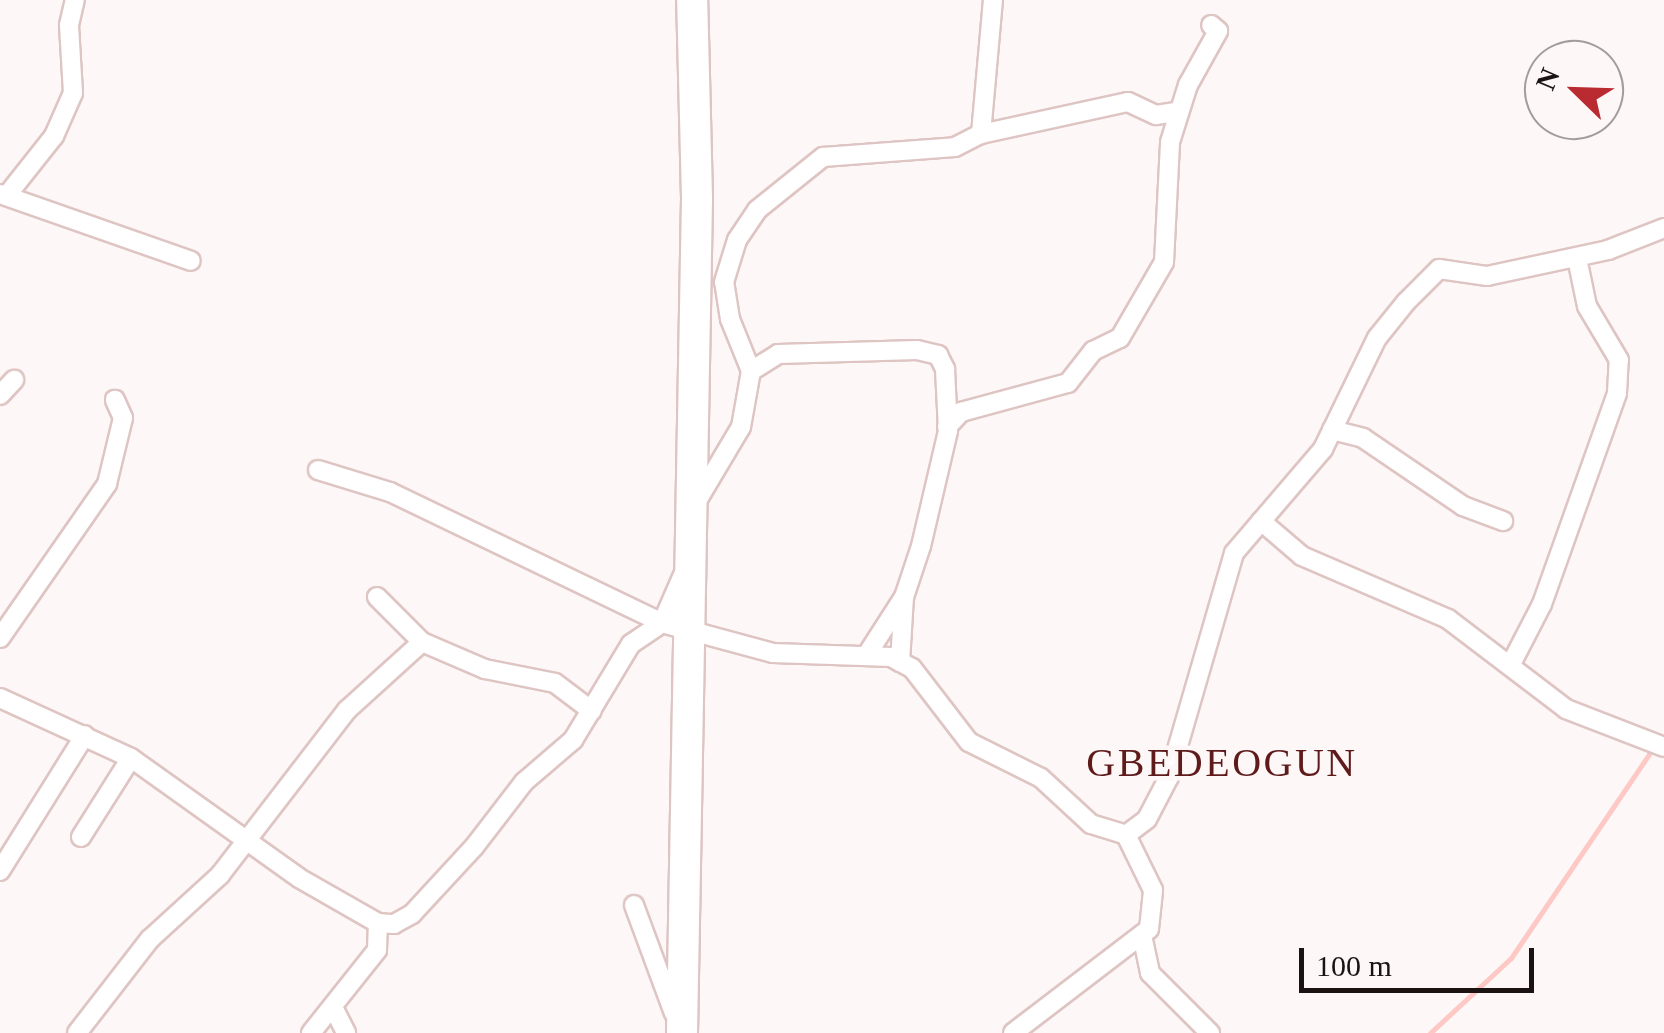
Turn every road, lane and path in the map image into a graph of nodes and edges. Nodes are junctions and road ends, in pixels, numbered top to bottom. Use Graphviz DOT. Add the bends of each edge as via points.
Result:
graph roads {
  1 [pos="75,0"];
  2 [pos="692,0"];
  3 [pos="993,0"];
  4 [pos="1211,25"];
  5 [pos="1176,112"];
  6 [pos="981,134"];
  7 [pos="4,194"];
  8 [pos="1663,227"];
  9 [pos="1577,258"];
  10 [pos="190,261"];
  11 [pos="752,371"];
  12 [pos="14,380"];
  13 [pos="0,395"];
  14 [pos="115,400"];
  15 [pos="948,428"];
  16 [pos="1332,430"];
  17 [pos="318,470"];
  18 [pos="1503,521"];
  19 [pos="1261,522"];
  20 [pos="377,597"];
  21 [pos="904,598"];
  22 [pos="662,623"];
  23 [pos="0,638"];
  24 [pos="422,642"];
  25 [pos="868,653"];
  26 [pos="900,662"];
  27 [pos="1511,664"];
  28 [pos="0,698"];
  29 [pos="592,711"];
  30 [pos="84,735"];
  31 [pos="1664,747"];
  32 [pos="131,758"];
  33 [pos="1126,835"];
  34 [pos="80,837"];
  35 [pos="248,841"];
  36 [pos="0,871"];
  37 [pos="634,905"];
  38 [pos="384,928"];
  39 [pos="1142,936"];
  40 [pos="334,1008"];
  41 [pos="77,1033"];
  42 [pos="311,1033"];
  43 [pos="346,1033"];
  44 [pos="681,1033"];
  45 [pos="1013,1033"];
  46 [pos="1210,1033"];
  1 -- 7 [label="street" via="68,25 73,93 54,136"];
  2 -- 44 [label="highway" via="697,198"];
  3 -- 6 [label="street"];
  4 -- 5 [label="street" via="1218,30"];
  5 -- 6 [label="street" via="1156,116 1128,102"];
  5 -- 15 [label="street" via="1164,262 1120,338 1093,351 1068,383 961,412"];
  6 -- 11 [label="street" via="954,147 856,149 822,157 757,210 737,240 724,282 730,319"];
  7 -- 10 [label="street"];
  8 -- 9 [label="street"];
  9 -- 16 [label="street" via="1486,276 1439,269 1377,338"];
  9 -- 27 [label="street" via="1587,306 1619,360 1617,393 1542,604"];
  11 -- 15 [label="street" via="778,354 938,355 945,368"];
  11 -- 22 [label="street" via="731,452 694,502 690,560"];
  12 -- 13 [label="street"];
  14 -- 23 [label="street" via="124,418 108,484"];
  15 -- 21 [label="street"];
  16 -- 18 [label="street" via="1364,438 1463,506"];
  16 -- 19 [label="street"];
  17 -- 22 [label="street" via="390,492"];
  19 -- 27 [label="street" via="1302,556 1448,619"];
  19 -- 33 [label="street" via="1234,553 1168,777 1147,819"];
  20 -- 24 [label="street"];
  21 -- 25 [label="street"];
  21 -- 26 [label="street"];
  22 -- 25 [label="street" via="773,653"];
  22 -- 29 [label="street" via="631,644"];
  24 -- 29 [label="street" via="471,664 554,683"];
  24 -- 35 [label="street" via="347,710 279,803 254,823"];
  25 -- 26 [label="street"];
  26 -- 33 [label="street" via="912,668 968,742 1040,778 1091,824"];
  27 -- 31 [label="street" via="1566,708"];
  28 -- 30 [label="street"];
  29 -- 38 [label="street" via="412,914"];
  30 -- 32 [label="street"];
  30 -- 36 [label="street"];
  32 -- 34 [label="street"];
  32 -- 35 [label="street"];
  33 -- 39 [label="street" via="1154,890 1156,913"];
  35 -- 38 [label="street"];
  35 -- 41 [label="street" via="150,939"];
  37 -- 44 [label="street"];
  38 -- 40 [label="street"];
  39 -- 45 [label="street"];
  39 -- 46 [label="street" via="1150,974"];
  40 -- 42 [label="street"];
  40 -- 43 [label="street"];
}
